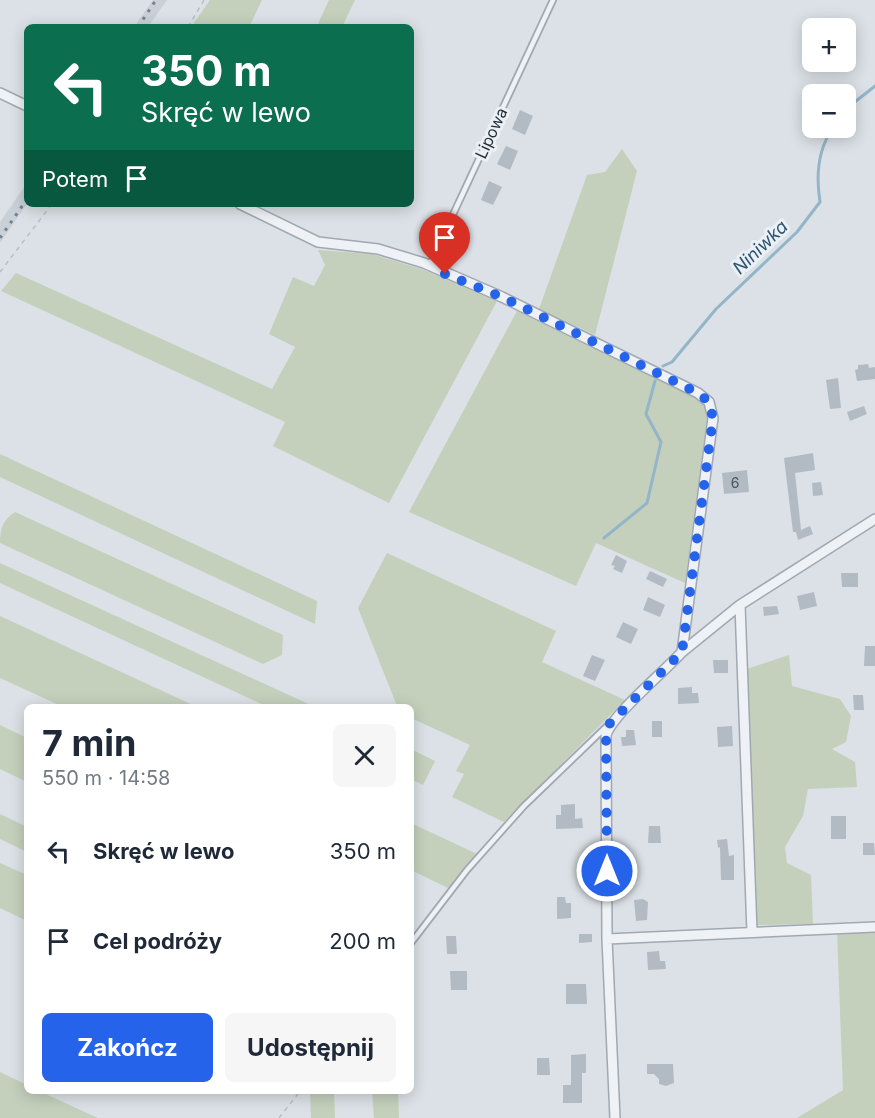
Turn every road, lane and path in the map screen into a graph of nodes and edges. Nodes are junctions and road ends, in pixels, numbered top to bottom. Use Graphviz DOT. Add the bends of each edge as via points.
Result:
graph roads {
  1 [pos="204,0"];
  2 [pos="554,0"];
  3 [pos="190,24"];
  4 [pos="0,93"];
  5 [pos="24,104"];
  6 [pos="50,207"];
  7 [pos="246,207"];
  8 [pos="429,266"];
  9 [pos="0,272"];
  10 [pos="875,519"];
  11 [pos="740,605"];
  12 [pos="682,652"];
  13 [pos="610,723"];
  14 [pos="875,927"];
  15 [pos="752,932"];
  16 [pos="414,939"];
  17 [pos="607,939"];
  18 [pos="298,1094"];
  19 [pos="279,1118"];
  20 [pos="615,1118"];
  1 -- 3 [label="path"];
  2 -- 8 [label="lane, Lipowa"];
  4 -- 5 [label="street"];
  6 -- 9 [label="path"];
  7 -- 8 [label="street" via="318,242 378,249"];
  8 -- 12 [label="street" via="502,297 698,393 709,402 713,418"];
  10 -- 11 [label="street"];
  11 -- 12 [label="street"];
  11 -- 15 [label="street"];
  12 -- 13 [label="street"];
  13 -- 16 [label="lane" via="524,806 467,870"];
  13 -- 17 [label="street" via="606,735"];
  14 -- 15 [label="street"];
  15 -- 17 [label="street"];
  17 -- 20 [label="street"];
  18 -- 19 [label="path"];
}
